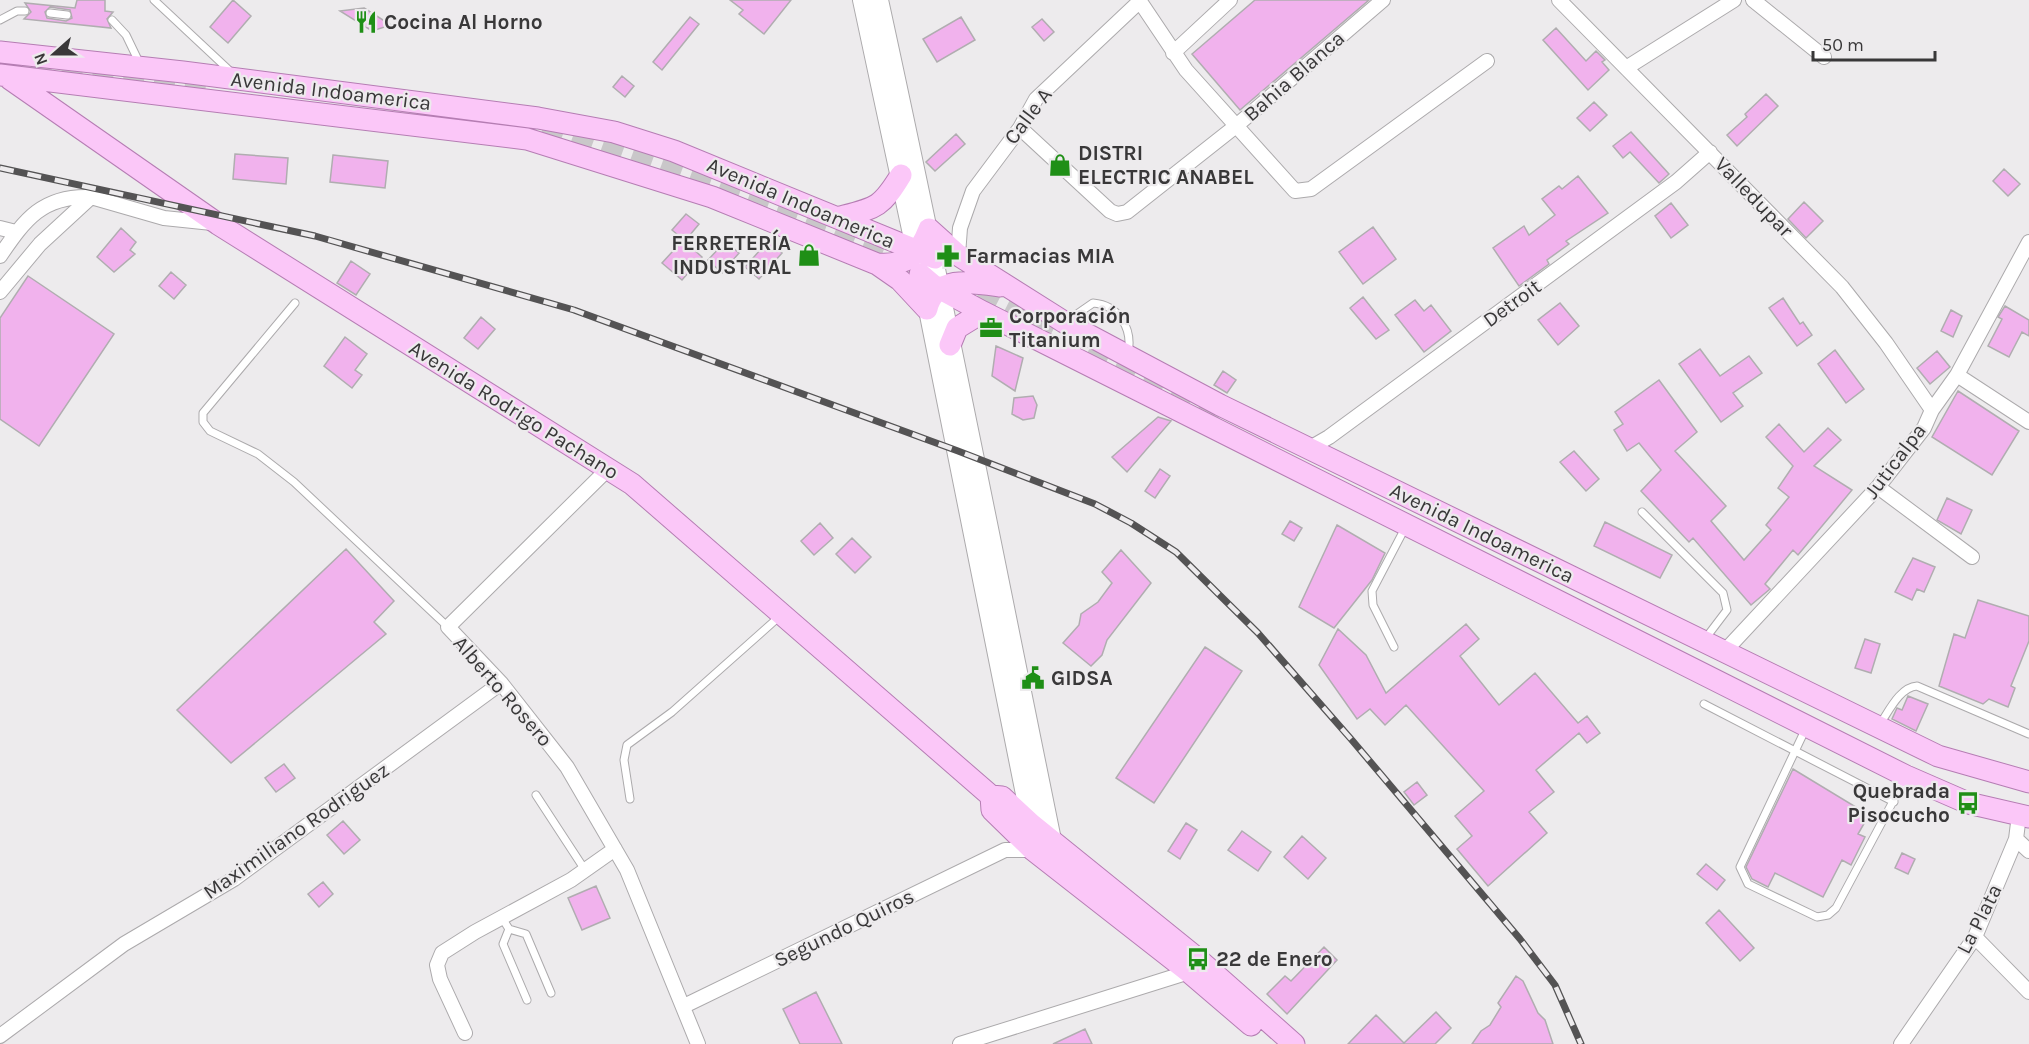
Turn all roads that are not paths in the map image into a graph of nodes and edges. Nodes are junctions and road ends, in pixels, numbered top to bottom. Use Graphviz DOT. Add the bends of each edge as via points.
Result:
graph roads {
  1 [pos="154,0"];
  2 [pos="1230,0"];
  3 [pos="1383,0"];
  4 [pos="1559,0"];
  5 [pos="1734,0"];
  6 [pos="1753,0"];
  7 [pos="865,1"];
  8 [pos="1139,1"];
  9 [pos="25,11"];
  10 [pos="50,13"];
  11 [pos="67,15"];
  12 [pos="0,20"];
  13 [pos="112,20"];
  14 [pos="0,52"];
  15 [pos="1173,53"];
  16 [pos="1824,57"];
  17 [pos="1487,61"];
  18 [pos="141,68"];
  19 [pos="1626,68"];
  20 [pos="2,74"];
  21 [pos="238,79"];
  22 [pos="39,88"];
  23 [pos="1236,126"];
  24 [pos="1020,128"];
  25 [pos="1710,152"];
  26 [pos="901,176"];
  27 [pos="91,197"];
  28 [pos="840,217"];
  29 [pos="218,224"];
  30 [pos="0,228"];
  31 [pos="929,229"];
  32 [pos="16,232"];
  33 [pos="2029,242"];
  34 [pos="925,255"];
  35 [pos="958,255"];
  36 [pos="0,256"];
  37 [pos="877,264"];
  38 [pos="920,274"];
  39 [pos="941,288"];
  40 [pos="1009,288"];
  41 [pos="0,291"];
  42 [pos="295,303"];
  43 [pos="927,309"];
  44 [pos="983,312"];
  45 [pos="1064,322"];
  46 [pos="950,345"];
  47 [pos="1127,356"];
  48 [pos="1957,375"];
  49 [pos="1932,410"];
  50 [pos="2029,422"];
  51 [pos="1310,448"];
  52 [pos="607,470"];
  53 [pos="1878,487"];
  54 [pos="1642,512"];
  55 [pos="1406,525"];
  56 [pos="1972,557"];
  57 [pos="782,615"];
  58 [pos="448,627"];
  59 [pos="1703,642"];
  60 [pos="1394,647"];
  61 [pos="1724,652"];
  62 [pos="501,683"];
  63 [pos="1704,704"];
  64 [pos="1807,727"];
  65 [pos="1878,727"];
  66 [pos="2029,734"];
  67 [pos="1795,751"];
  68 [pos="1906,777"];
  69 [pos="2029,782"];
  70 [pos="536,795"];
  71 [pos="630,799"];
  72 [pos="1894,802"];
  73 [pos="2024,816"];
  74 [pos="1017,836"];
  75 [pos="2016,839"];
  76 [pos="1042,845"];
  77 [pos="615,849"];
  78 [pos="2029,851"];
  79 [pos="585,870"];
  80 [pos="506,923"];
  81 [pos="1975,937"];
  82 [pos="1190,972"];
  83 [pos="2029,992"];
  84 [pos="551,993"];
  85 [pos="527,1000"];
  86 [pos="684,1006"];
  87 [pos="465,1033"];
  88 [pos="0,1036"];
  89 [pos="1287,1043"];
  90 [pos="698,1044"];
  91 [pos="960,1044"];
  92 [pos="1901,1044"];
  1 -- 21 [label="lane"];
  2 -- 15 [label="street"];
  3 -- 23 [label="street, Bahia Blanca"];
  4 -- 19 [label="street, Valledupar"];
  5 -- 19 [label="street"];
  6 -- 16 [label="street"];
  7 -- 26 [label="street"];
  7 -- 31 [label="street"];
  8 -- 15 [label="street"];
  8 -- 24 [label="street, Calle A" via="1036,99"];
  9 -- 12 [label="lane"];
  10 -- 11 [label="lane"];
  13 -- 18 [label="lane" via="126,35"];
  14 -- 18 [label="main road, Avenida Indoamerica"];
  15 -- 23 [label="street"];
  17 -- 23 [label="street" via="1302,192 1295,191"];
  18 -- 21 [label="main road, Avenida Indoamerica"];
  19 -- 25 [label="street, Valledupar"];
  20 -- 22 [label="main road, Avenida Rodrigo Pachano"];
  21 -- 28 [label="main road, Avenida Indoamerica" via="538,118 614,132 674,151"];
  22 -- 29 [label="main road, Avenida Rodrigo Pachano"];
  22 -- 37 [label="main road, Avenida Indoamerica" via="527,139 712,197"];
  23 -- 24 [label="street, Bahia Blanca" via="1127,213 1118,214 1110,211"];
  24 -- 35 [label="street, Calle A" via="973,191 960,228"];
  25 -- 49 [label="street, Valledupar" via="1842,287"];
  25 -- 51 [label="street, Detroit" via="1666,189"];
  26 -- 28 [label="main road" via="885,200 866,211"];
  26 -- 34 [label="street"];
  27 -- 29 [label="street" via="164,218"];
  27 -- 32 [label="street" via="60,198"];
  27 -- 41 [label="street" via="40,244"];
  28 -- 34 [label="main road, Avenida Indoamerica"];
  29 -- 52 [label="main road, Avenida Rodrigo Pachano"];
  30 -- 32 [label="street"];
  31 -- 34 [label="main road"];
  31 -- 35 [label="main road"];
  32 -- 36 [label="street"];
  33 -- 48 [label="street, Juticalpa"];
  34 -- 37 [label="main road, Avenida Indoamerica" via="895,265"];
  34 -- 38 [label="street"];
  34 -- 39 [label="street"];
  35 -- 40 [label="main road"];
  37 -- 43 [label="main road" via="900,280"];
  38 -- 39 [label="main road, Avenida Indoamerica"];
  38 -- 43 [label="street"];
  39 -- 40 [label="main road, Avenida Indoamerica" via="975,282"];
  39 -- 43 [label="main road" via="930,297"];
  39 -- 44 [label="main road, Avenida Indoamerica"];
  39 -- 46 [label="street"];
  40 -- 45 [label="main road, Avenida Indoamerica"];
  42 -- 58 [label="lane, Alberto Rosero" via="203,413 204,422 210,431 258,454 294,482"];
  43 -- 74 [label="street"];
  44 -- 46 [label="main road" via="957,328"];
  44 -- 55 [label="main road, Avenida Indoamerica"];
  45 -- 47 [label="main road, Avenida Indoamerica"];
  45 -- 47 [label="lane" via="1093,303 1102,304 1118,313 1128,330"];
  46 -- 76 [label="street"];
  47 -- 51 [label="main road, Avenida Indoamerica"];
  48 -- 49 [label="street, Juticalpa"];
  48 -- 50 [label="street"];
  49 -- 53 [label="street, Juticalpa" via="1924,428"];
  51 -- 59 [label="main road, Avenida Indoamerica"];
  52 -- 57 [label="main road, Avenida Rodrigo Pachano" via="632,484"];
  52 -- 58 [label="street"];
  53 -- 56 [label="street"];
  53 -- 61 [label="street, Juticalpa"];
  54 -- 59 [label="lane" via="1724,593 1727,610"];
  55 -- 60 [label="lane" via="1372,591 1373,605"];
  55 -- 64 [label="main road, Avenida Indoamerica"];
  57 -- 71 [label="lane" via="672,712 627,745 624,760"];
  57 -- 74 [label="main road, Avenida Rodrigo Pachano" via="991,796 992,810"];
  58 -- 62 [label="street, Alberto Rosero"];
  59 -- 61 [label="main road, Avenida Indoamerica"];
  61 -- 65 [label="main road, Avenida Indoamerica"];
  62 -- 77 [label="street, Alberto Rosero" via="567,768"];
  62 -- 88 [label="street, Maximiliano Rodriguez" via="234,879 124,944"];
  63 -- 67 [label="lane"];
  64 -- 67 [label="lane"];
  64 -- 68 [label="main road, Avenida Indoamerica"];
  65 -- 66 [label="lane" via="1901,693 1917,686"];
  65 -- 69 [label="main road, Avenida Indoamerica" via="1938,756"];
  67 -- 72 [label="lane"];
  67 -- 72 [label="lane" via="1740,867 1748,884 1818,917 1828,915 1836,908"];
  68 -- 72 [label="lane"];
  68 -- 73 [label="main road, Avenida Indoamerica" via="1968,803"];
  70 -- 79 [label="lane"];
  73 -- 75 [label="street, La Plata"];
  74 -- 76 [label="main road, Avenida Rodrigo Pachano"];
  74 -- 86 [label="street, Segundo Quiros"];
  75 -- 78 [label="street"];
  75 -- 81 [label="street, La Plata"];
  76 -- 82 [label="main road, Avenida Rodrigo Pachano"];
  76 -- 89 [label="main road, Avenida Rodrigo Pachano" via="1198,959"];
  77 -- 79 [label="street"];
  77 -- 86 [label="street, Alberto Rosero"];
  79 -- 80 [label="street"];
  80 -- 84 [label="lane" via="526,934"];
  80 -- 85 [label="lane" via="503,944"];
  80 -- 87 [label="street" via="442,953 437,964"];
  81 -- 83 [label="street"];
  81 -- 92 [label="street, La Plata"];
  82 -- 89 [label="main road, Avenida Rodrigo Pachano"];
  82 -- 91 [label="street"];
  86 -- 90 [label="street, Alberto Rosero"];
}
